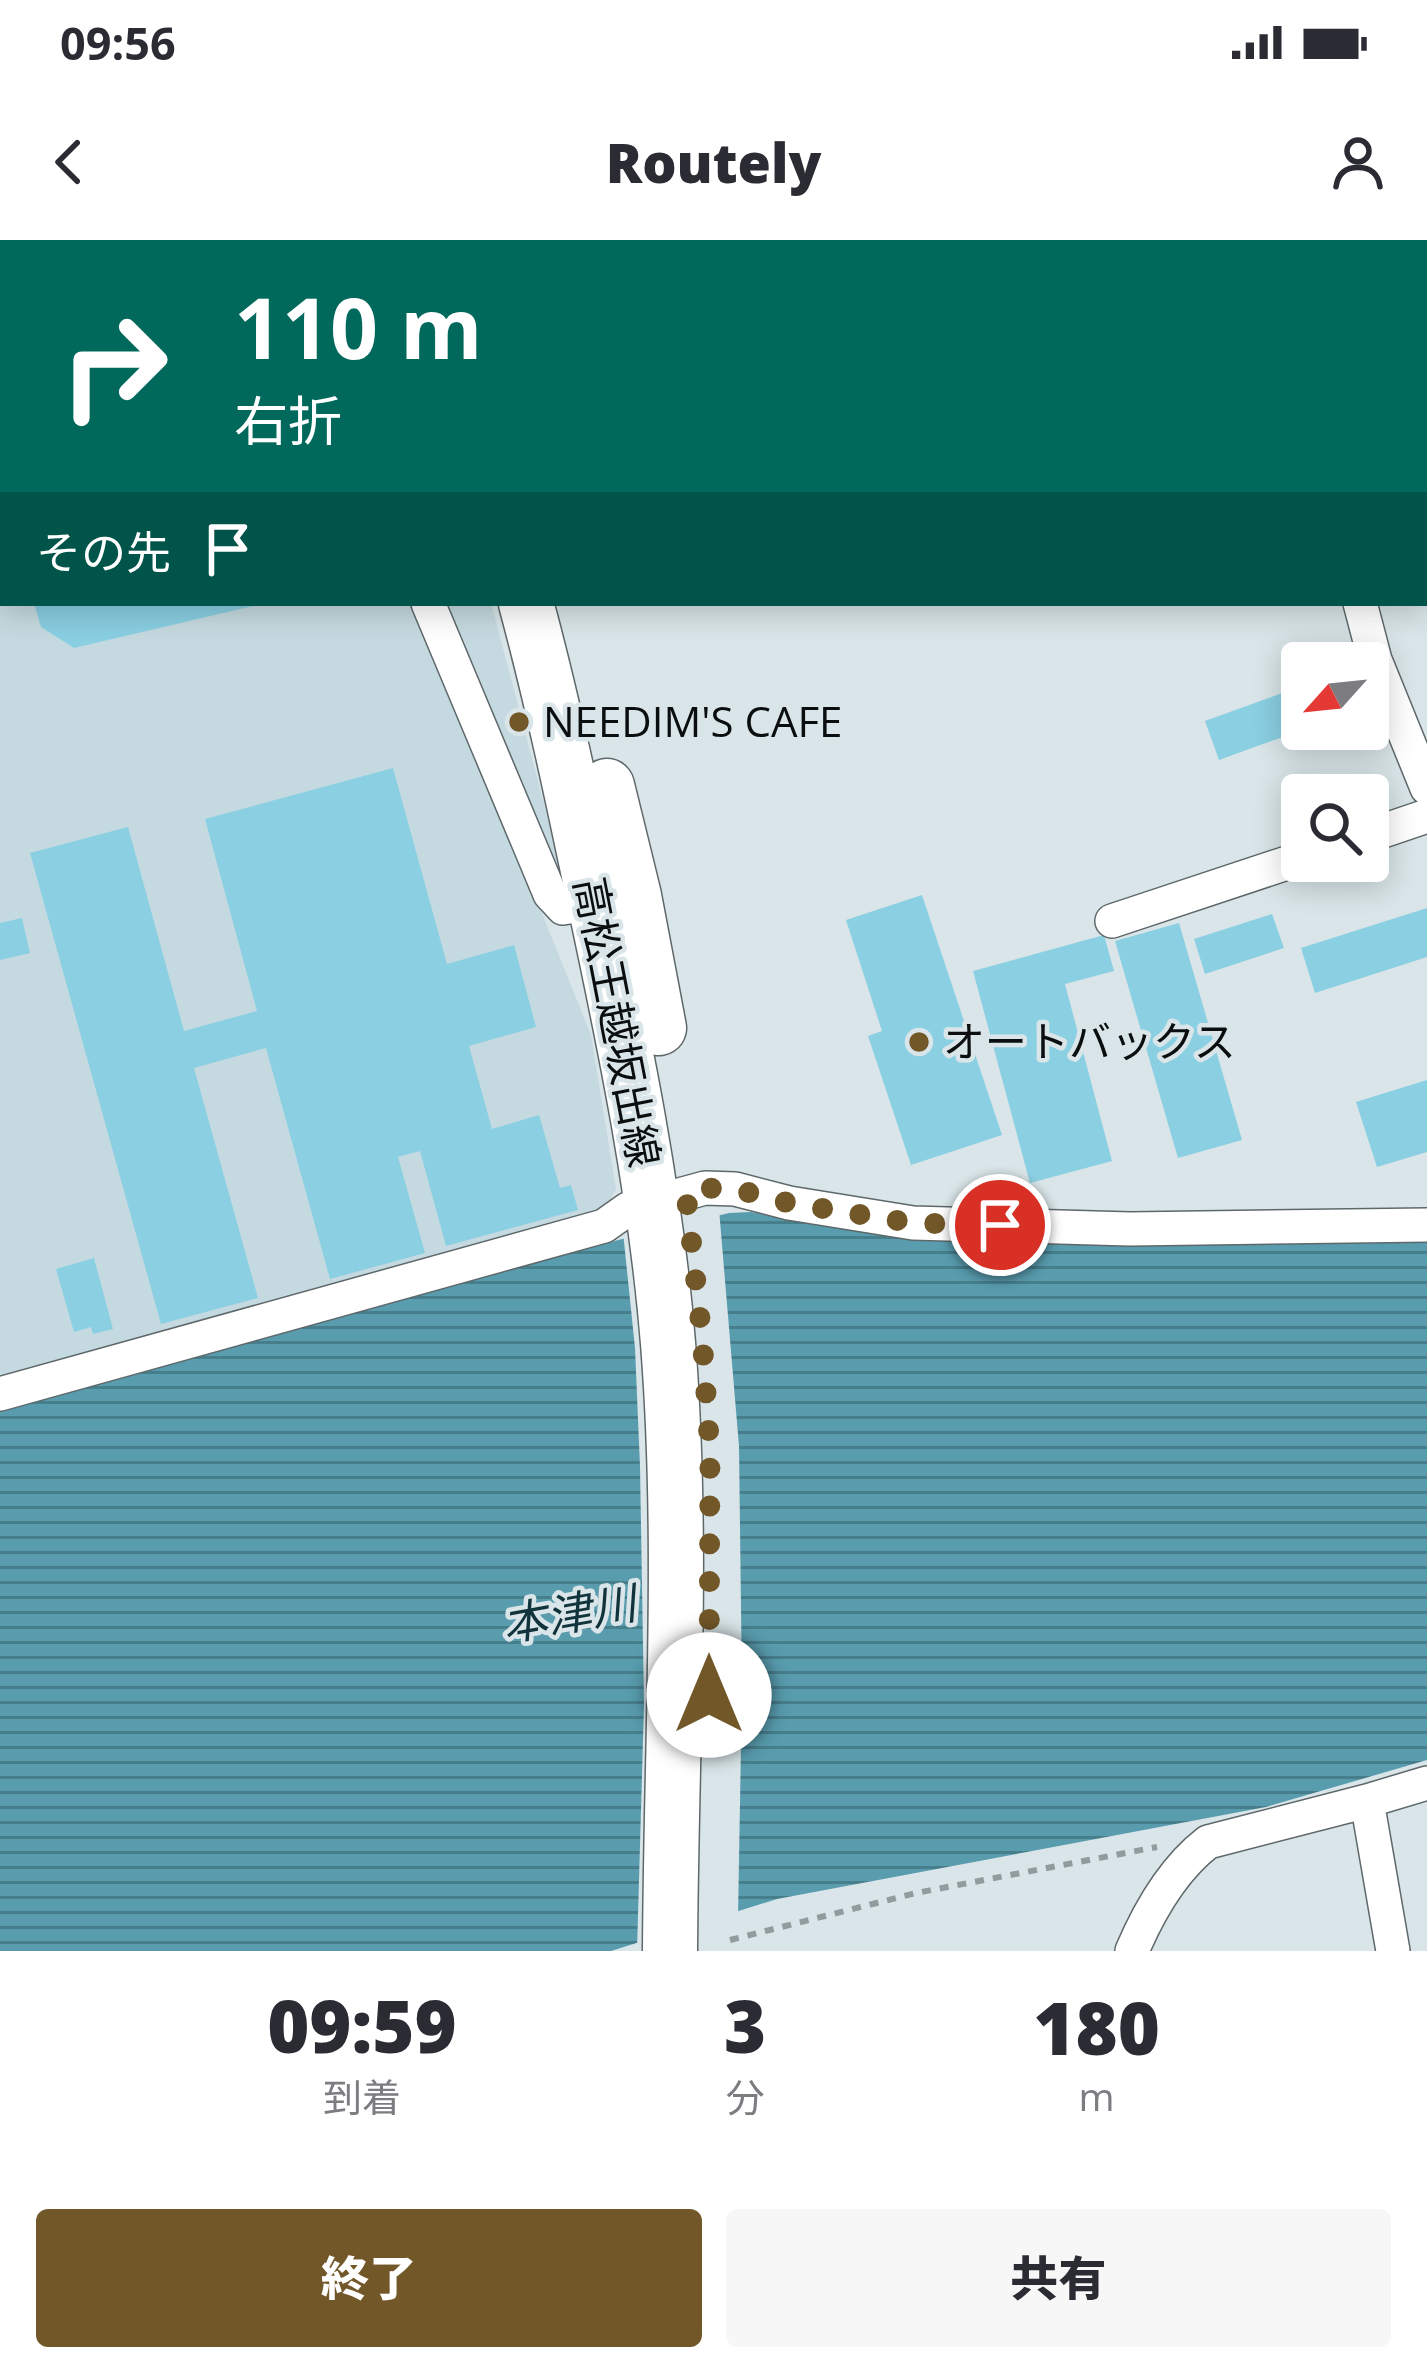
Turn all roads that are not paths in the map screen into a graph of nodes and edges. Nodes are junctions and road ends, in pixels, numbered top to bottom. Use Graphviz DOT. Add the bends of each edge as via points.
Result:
graph roads {
  1 [pos="429,606"];
  2 [pos="527,606"];
  3 [pos="563,606"];
  4 [pos="1361,606"];
  5 [pos="1427,788"];
  6 [pos="1427,817"];
  7 [pos="1389,829"];
  8 [pos="1281,865"];
  9 [pos="614,900"];
  10 [pos="1112,921"];
  11 [pos="669,1206"];
  12 [pos="1427,1226"];
  13 [pos="0,1394"];
  14 [pos="1427,1783"];
  15 [pos="1367,1802"];
  16 [pos="696,1945"];
  17 [pos="1132,1951"];
  18 [pos="1393,1951"];
  1 -- 9 [label="street" via="550,895 563,908"];
  2 -- 9 [label="main road, 高松王越坂出線"];
  3 -- 9 [label="main road, 高松王越坂出線"];
  4 -- 5 [label="street"];
  6 -- 7 [label="street"];
  8 -- 10 [label="street"];
  9 -- 11 [label="main road, 高松王越坂出線"];
  11 -- 12 [label="street" via="705,1188 913,1223"];
  11 -- 13 [label="street" via="628,1209 604,1226"];
  11 -- 16 [label="main road, 高松王越坂出線"];
  14 -- 15 [label="street"];
  15 -- 17 [label="street" via="1208,1842 1145,1920"];
  15 -- 18 [label="street"];
}
